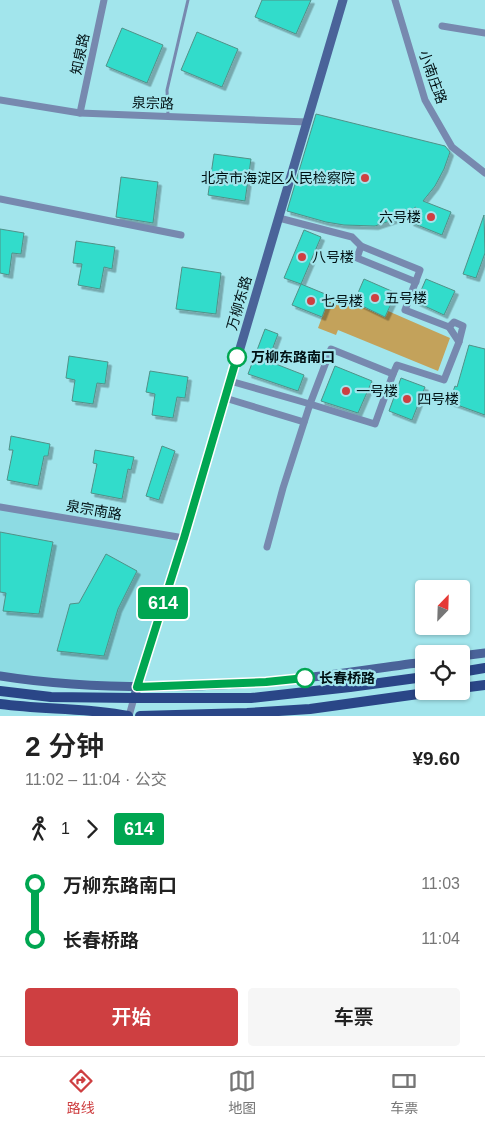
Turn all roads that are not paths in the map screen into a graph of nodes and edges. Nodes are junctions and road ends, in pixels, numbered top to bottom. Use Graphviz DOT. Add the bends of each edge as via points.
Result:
graph roads {
  1 [pos="104,0"];
  2 [pos="188,0"];
  3 [pos="343,0"];
  4 [pos="395,0"];
  5 [pos="442,26"];
  6 [pos="485,33"];
  7 [pos="0,100"];
  8 [pos="80,112"];
  9 [pos="168,116"];
  10 [pos="307,122"];
  11 [pos="485,173"];
  12 [pos="0,199"];
  13 [pos="278,218"];
  14 [pos="181,235"];
  15 [pos="361,246"];
  16 [pos="416,282"];
  17 [pos="449,327"];
  18 [pos="459,342"];
  19 [pos="310,357"];
  20 [pos="325,363"];
  21 [pos="393,374"];
  22 [pos="230,381"];
  23 [pos="225,398"];
  24 [pos="310,404"];
  25 [pos="304,422"];
  26 [pos="0,507"];
  27 [pos="184,538"];
  28 [pos="267,547"];
  29 [pos="485,653"];
  30 [pos="470,655"];
  31 [pos="415,663"];
  32 [pos="485,668"];
  33 [pos="470,670"];
  34 [pos="325,675"];
  35 [pos="0,676"];
  36 [pos="415,678"];
  37 [pos="485,685"];
  38 [pos="137,687"];
  39 [pos="350,687"];
  40 [pos="470,687"];
  41 [pos="0,691"];
  42 [pos="415,694"];
  43 [pos="134,698"];
  44 [pos="0,704"];
  45 [pos="129,716"];
  46 [pos="140,716"];
  1 -- 8 [label="street, 知泉路"];
  2 -- 9 [label="lane" via="167,90"];
  3 -- 10 [label="street, 万柳东路"];
  4 -- 11 [label="street, 小南庄路" via="425,100 452,147"];
  5 -- 6 [label="street"];
  7 -- 8 [label="street, 泉宗路"];
  8 -- 9 [label="street, 泉宗路"];
  9 -- 10 [label="street, 泉宗路"];
  10 -- 13 [label="street, 万柳东路"];
  12 -- 14 [label="street"];
  13 -- 15 [label="street" via="352,237"];
  13 -- 22 [label="street, 万柳东路"];
  15 -- 16 [label="street" via="420,270"];
  15 -- 16 [label="street" via="356,258"];
  16 -- 17 [label="street" via="405,310"];
  17 -- 18 [label="street"];
  17 -- 18 [label="street" via="454,322 463,326"];
  18 -- 21 [label="street" via="444,380 397,365"];
  19 -- 20 [label="street"];
  20 -- 21 [label="street" via="331,349"];
  20 -- 24 [label="street"];
  21 -- 24 [label="street" via="375,424"];
  22 -- 23 [label="street, 万柳东路"];
  22 -- 24 [label="street"];
  23 -- 25 [label="street"];
  23 -- 27 [label="street, 万柳东路"];
  24 -- 25 [label="street"];
  25 -- 28 [label="street"];
  26 -- 27 [label="street, 泉宗南路"];
  27 -- 38 [label="street, 万柳东路"];
  29 -- 30 [label="street"];
  31 -- 34 [label="street"];
  32 -- 33 [label="main road"];
  34 -- 38 [label="street" via="266,682"];
  34 -- 39 [label="street"];
  35 -- 38 [label="street" via="84,686"];
  36 -- 39 [label="main road"];
  37 -- 40 [label="main road"];
  38 -- 43 [label="street, 万柳东路"];
  39 -- 43 [label="main road" via="251,698"];
  41 -- 43 [label="main road" via="51,697"];
  42 -- 46 [label="main road" via="310,709"];
  43 -- 45 [label="street"];
  44 -- 45 [label="main road"];
}
